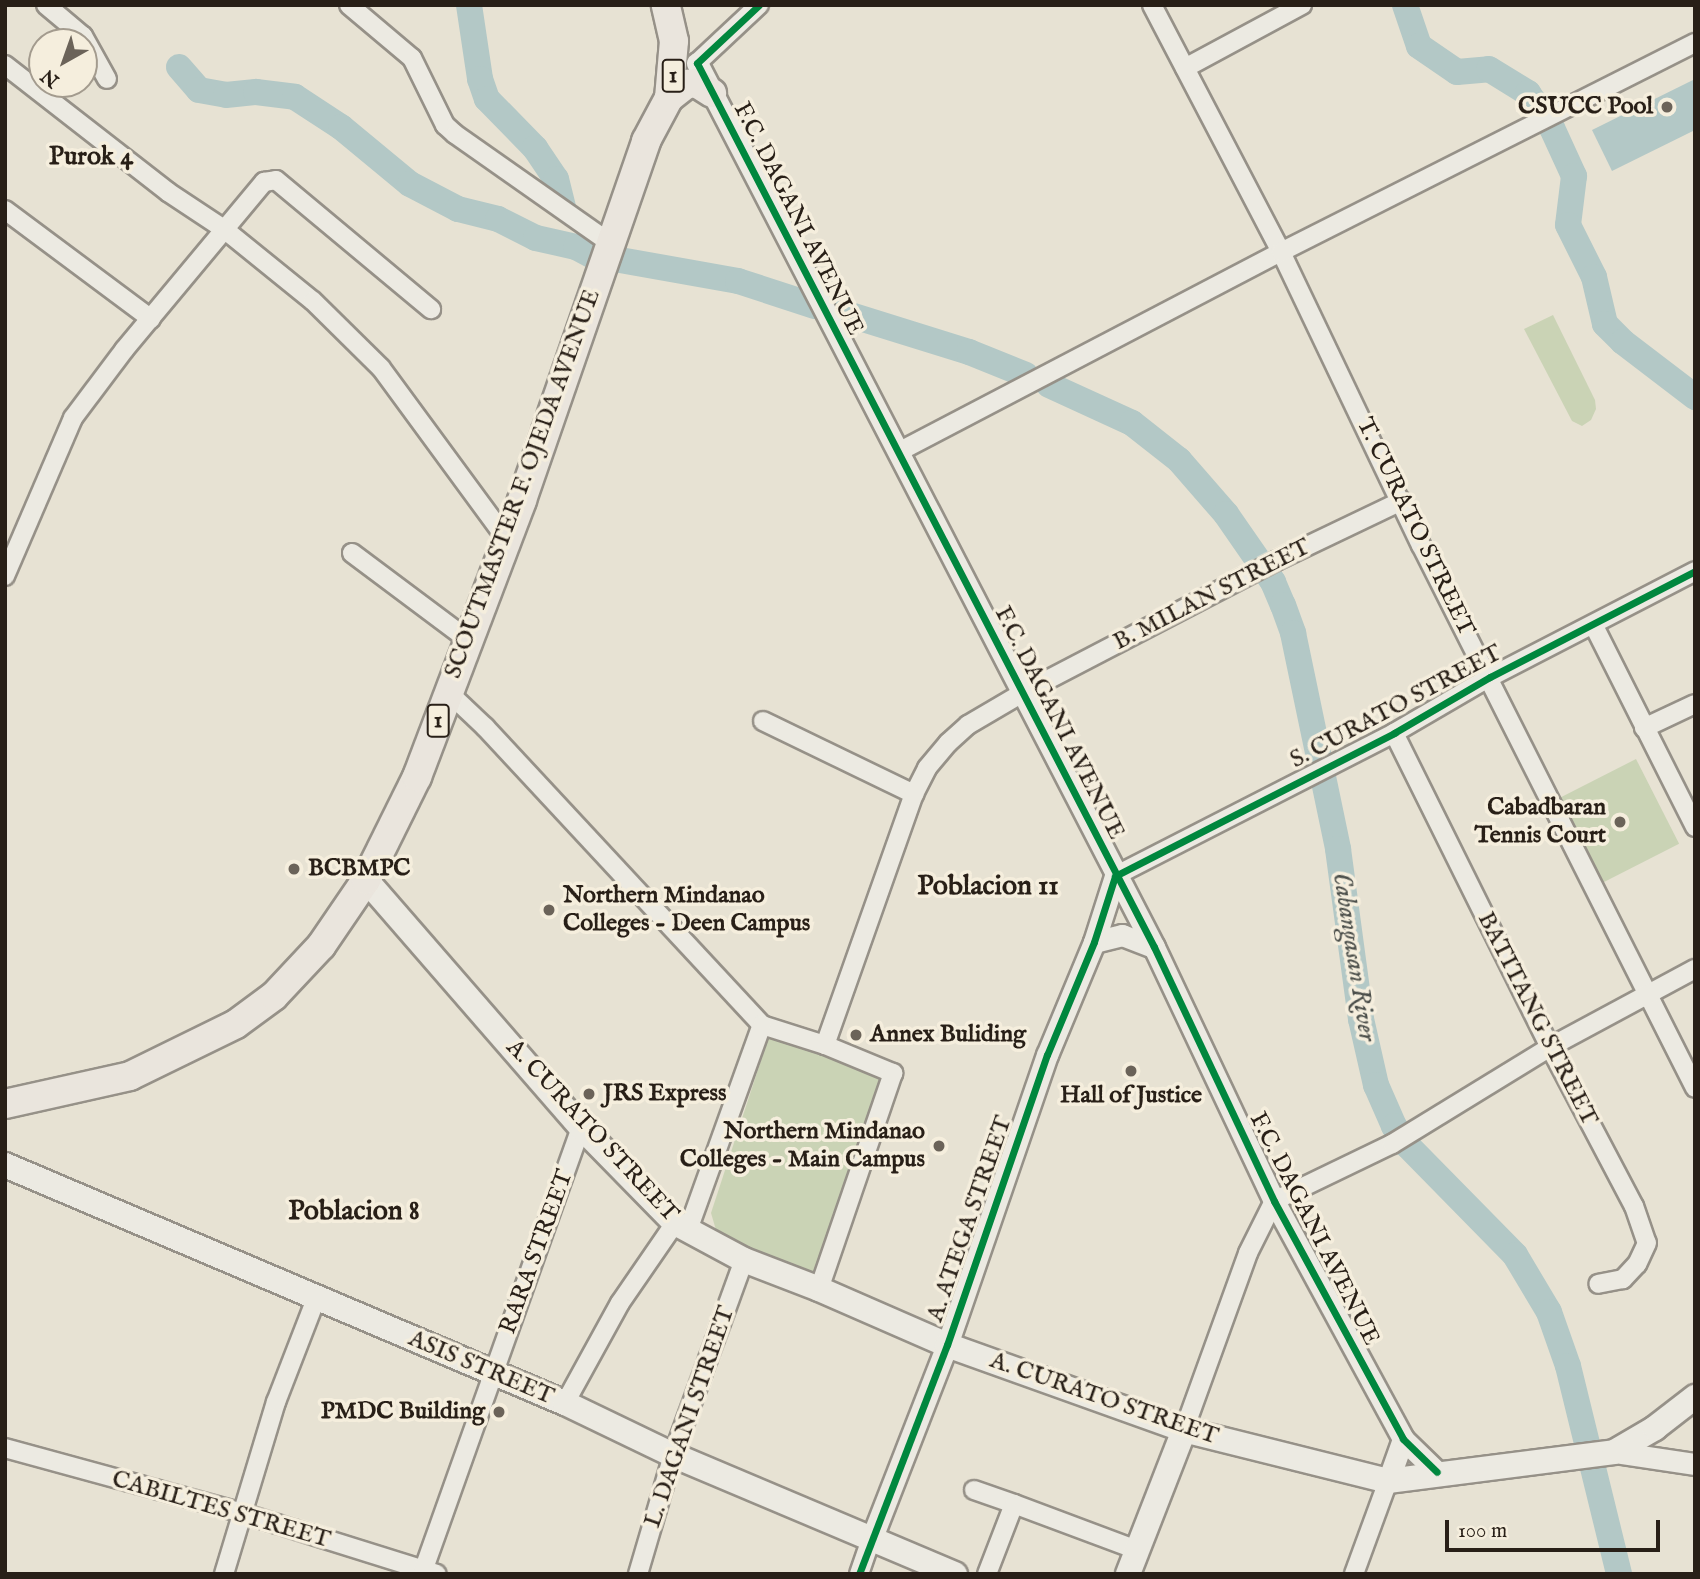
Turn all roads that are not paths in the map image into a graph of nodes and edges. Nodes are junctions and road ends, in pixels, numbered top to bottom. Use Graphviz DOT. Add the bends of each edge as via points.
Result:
graph roads {
  1 [pos="46,5"];
  2 [pos="349,5"];
  3 [pos="648,5"];
  4 [pos="667,5"];
  5 [pos="759,5"];
  6 [pos="1152,5"];
  7 [pos="1302,5"];
  8 [pos="1695,43"];
  9 [pos="696,63"];
  10 [pos="5,65"];
  11 [pos="1185,68"];
  12 [pos="107,79"];
  13 [pos="712,93"];
  14 [pos="669,99"];
  15 [pos="646,141"];
  16 [pos="5,210"];
  17 [pos="224,229"];
  18 [pos="610,243"];
  19 [pos="1281,252"];
  20 [pos="431,309"];
  21 [pos="151,319"];
  22 [pos="900,451"];
  23 [pos="1401,501"];
  24 [pos="506,538"];
  25 [pos="352,553"];
  26 [pos="1695,571"];
  27 [pos="5,576"];
  28 [pos="1594,626"];
  29 [pos="467,639"];
  30 [pos="1490,677"];
  31 [pos="448,692"];
  32 [pos="1024,692"];
  33 [pos="1695,704"];
  34 [pos="763,720"];
  35 [pos="1644,728"];
  36 [pos="1394,733"];
  37 [pos="914,794"];
  38 [pos="1695,827"];
  39 [pos="1115,876"];
  40 [pos="366,880"];
  41 [pos="1094,942"];
  42 [pos="1154,947"];
  43 [pos="1695,969"];
  44 [pos="1647,995"];
  45 [pos="762,1025"];
  46 [pos="825,1045"];
  47 [pos="1550,1047"];
  48 [pos="1695,1088"];
  49 [pos="5,1104"];
  50 [pos="581,1127"];
  51 [pos="5,1166"];
  52 [pos="1274,1202"];
  53 [pos="682,1227"];
  54 [pos="744,1260"];
  55 [pos="1598,1284"];
  56 [pos="819,1289"];
  57 [pos="316,1299"];
  58 [pos="947,1345"];
  59 [pos="494,1373"];
  60 [pos="1695,1396"];
  61 [pos="565,1403"];
  62 [pos="1669,1417"];
  63 [pos="1184,1430"];
  64 [pos="1403,1439"];
  65 [pos="5,1448"];
  66 [pos="1600,1454"];
  67 [pos="673,1455"];
  68 [pos="1672,1460"];
  69 [pos="1695,1464"];
  70 [pos="1437,1472"];
  71 [pos="1388,1481"];
  72 [pos="974,1490"];
  73 [pos="1014,1504"];
  74 [pos="242,1513"];
  75 [pos="871,1540"];
  76 [pos="1137,1550"];
  77 [pos="427,1572"];
  78 [pos="224,1574"];
  79 [pos="638,1574"];
  80 [pos="859,1574"];
  81 [pos="955,1574"];
  82 [pos="987,1574"];
  83 [pos="1128,1574"];
  84 [pos="1354,1574"];
  1 -- 12 [label="street" via="83,36"];
  2 -- 18 [label="street" via="412,58 445,125 454,134"];
  3 -- 15 [label="highway, SCOUTMASTER F. OJEDA AVENUE / 1" via="656,40 656,68"];
  4 -- 9 [label="highway"];
  4 -- 14 [label="highway, SCOUTMASTER F. OJEDA AVENUE / 1" via="674,41"];
  5 -- 9 [label="street"];
  6 -- 11 [label="street, T. CURATO STREET"];
  7 -- 11 [label="street"];
  8 -- 19 [label="street"];
  9 -- 13 [label="street, F.C. DAGANI AVENUE"];
  10 -- 17 [label="street" via="168,192"];
  11 -- 19 [label="street, T. CURATO STREET"];
  13 -- 14 [label="highway" via="696,83 687,84"];
  13 -- 22 [label="street, F.C. DAGANI AVENUE"];
  14 -- 15 [label="highway, SCOUTMASTER F. OJEDA AVENUE / 1"];
  15 -- 18 [label="highway, SCOUTMASTER F. OJEDA AVENUE / 1"];
  16 -- 21 [label="street"];
  17 -- 20 [label="street" via="258,187 276,180"];
  17 -- 21 [label="street"];
  17 -- 24 [label="street" via="313,301 381,369"];
  18 -- 24 [label="highway, SCOUTMASTER F. OJEDA AVENUE / 1"];
  19 -- 22 [label="street"];
  19 -- 23 [label="street, T. CURATO STREET"];
  21 -- 27 [label="street" via="73,418"];
  22 -- 32 [label="street, F.C. DAGANI AVENUE"];
  23 -- 30 [label="street, T. CURATO STREET"];
  23 -- 32 [label="street, B. MILAN STREET"];
  24 -- 29 [label="highway, SCOUTMASTER F. OJEDA AVENUE / 1"];
  25 -- 29 [label="street"];
  26 -- 28 [label="street, S. CURATO STREET"];
  28 -- 30 [label="street, S. CURATO STREET"];
  28 -- 35 [label="street"];
  29 -- 31 [label="highway, SCOUTMASTER F. OJEDA AVENUE / 1"];
  30 -- 36 [label="street, S. CURATO STREET"];
  30 -- 44 [label="street, T. CURATO STREET"];
  31 -- 40 [label="highway, SCOUTMASTER F. OJEDA AVENUE / 1" via="417,777"];
  31 -- 45 [label="street"];
  32 -- 37 [label="street, B. MILAN STREET" via="968,725 948,743 927,768"];
  32 -- 39 [label="street, F.C. DAGANI AVENUE"];
  33 -- 35 [label="street"];
  34 -- 37 [label="street"];
  35 -- 38 [label="street"];
  36 -- 39 [label="street, S. CURATO STREET"];
  36 -- 47 [label="street, BATITANG STREET"];
  37 -- 46 [label="street, B. MILAN STREET"];
  39 -- 41 [label="street, A. ATEGA STREET"];
  39 -- 42 [label="street, F.C. DAGANI AVENUE"];
  40 -- 49 [label="highway, SCOUTMASTER F. OJEDA AVENUE / 1" via="321,946 274,996 236,1024 130,1076"];
  40 -- 50 [label="main road, A. CURATO STREET"];
  41 -- 42 [label="street" via="1122,935"];
  41 -- 58 [label="street, A. ATEGA STREET" via="1048,1055"];
  42 -- 52 [label="street, F.C. DAGANI AVENUE"];
  43 -- 44 [label="street"];
  44 -- 47 [label="street"];
  44 -- 48 [label="street, T. CURATO STREET"];
  45 -- 46 [label="street"];
  45 -- 53 [label="street"];
  46 -- 56 [label="street" via="888,1069 893,1079"];
  47 -- 52 [label="street" via="1392,1144"];
  47 -- 55 [label="street, BATITANG STREET" via="1634,1206 1647,1243 1623,1279"];
  50 -- 53 [label="main road, A. CURATO STREET"];
  50 -- 59 [label="street, RARA STREET"];
  51 -- 57 [label="main road, ASIS STREET"];
  52 -- 63 [label="street" via="1248,1253"];
  52 -- 64 [label="street, F.C. DAGANI AVENUE"];
  53 -- 54 [label="main road, A. CURATO STREET"];
  53 -- 61 [label="street" via="620,1303"];
  54 -- 56 [label="main road, A. CURATO STREET"];
  54 -- 67 [label="street, L. DAGANI STREET"];
  56 -- 58 [label="main road, A. CURATO STREET"];
  57 -- 59 [label="main road, ASIS STREET"];
  57 -- 74 [label="street" via="276,1402"];
  58 -- 63 [label="main road, A. CURATO STREET"];
  58 -- 75 [label="street, A. ATEGA STREET"];
  59 -- 61 [label="main road, ASIS STREET"];
  59 -- 77 [label="street, RARA STREET"];
  60 -- 62 [label="main road"];
  61 -- 67 [label="main road, ASIS STREET"];
  62 -- 66 [label="main road"];
  62 -- 68 [label="street" via="1661,1441"];
  63 -- 71 [label="main road, A. CURATO STREET"];
  63 -- 76 [label="main road"];
  64 -- 70 [label="street, F.C. DAGANI AVENUE"];
  64 -- 71 [label="street"];
  65 -- 74 [label="street, CABILTES STREET"];
  66 -- 68 [label="street"];
  66 -- 70 [label="main road"];
  67 -- 75 [label="main road, ASIS STREET"];
  67 -- 79 [label="street, L. DAGANI STREET"];
  68 -- 69 [label="street"];
  70 -- 71 [label="main road"];
  71 -- 84 [label="street"];
  72 -- 73 [label="street"];
  73 -- 76 [label="street"];
  73 -- 82 [label="street"];
  74 -- 77 [label="street, CABILTES STREET"];
  74 -- 78 [label="street"];
  75 -- 80 [label="street, A. ATEGA STREET"];
  75 -- 81 [label="main road, ASIS STREET"];
  76 -- 83 [label="main road"];
}
